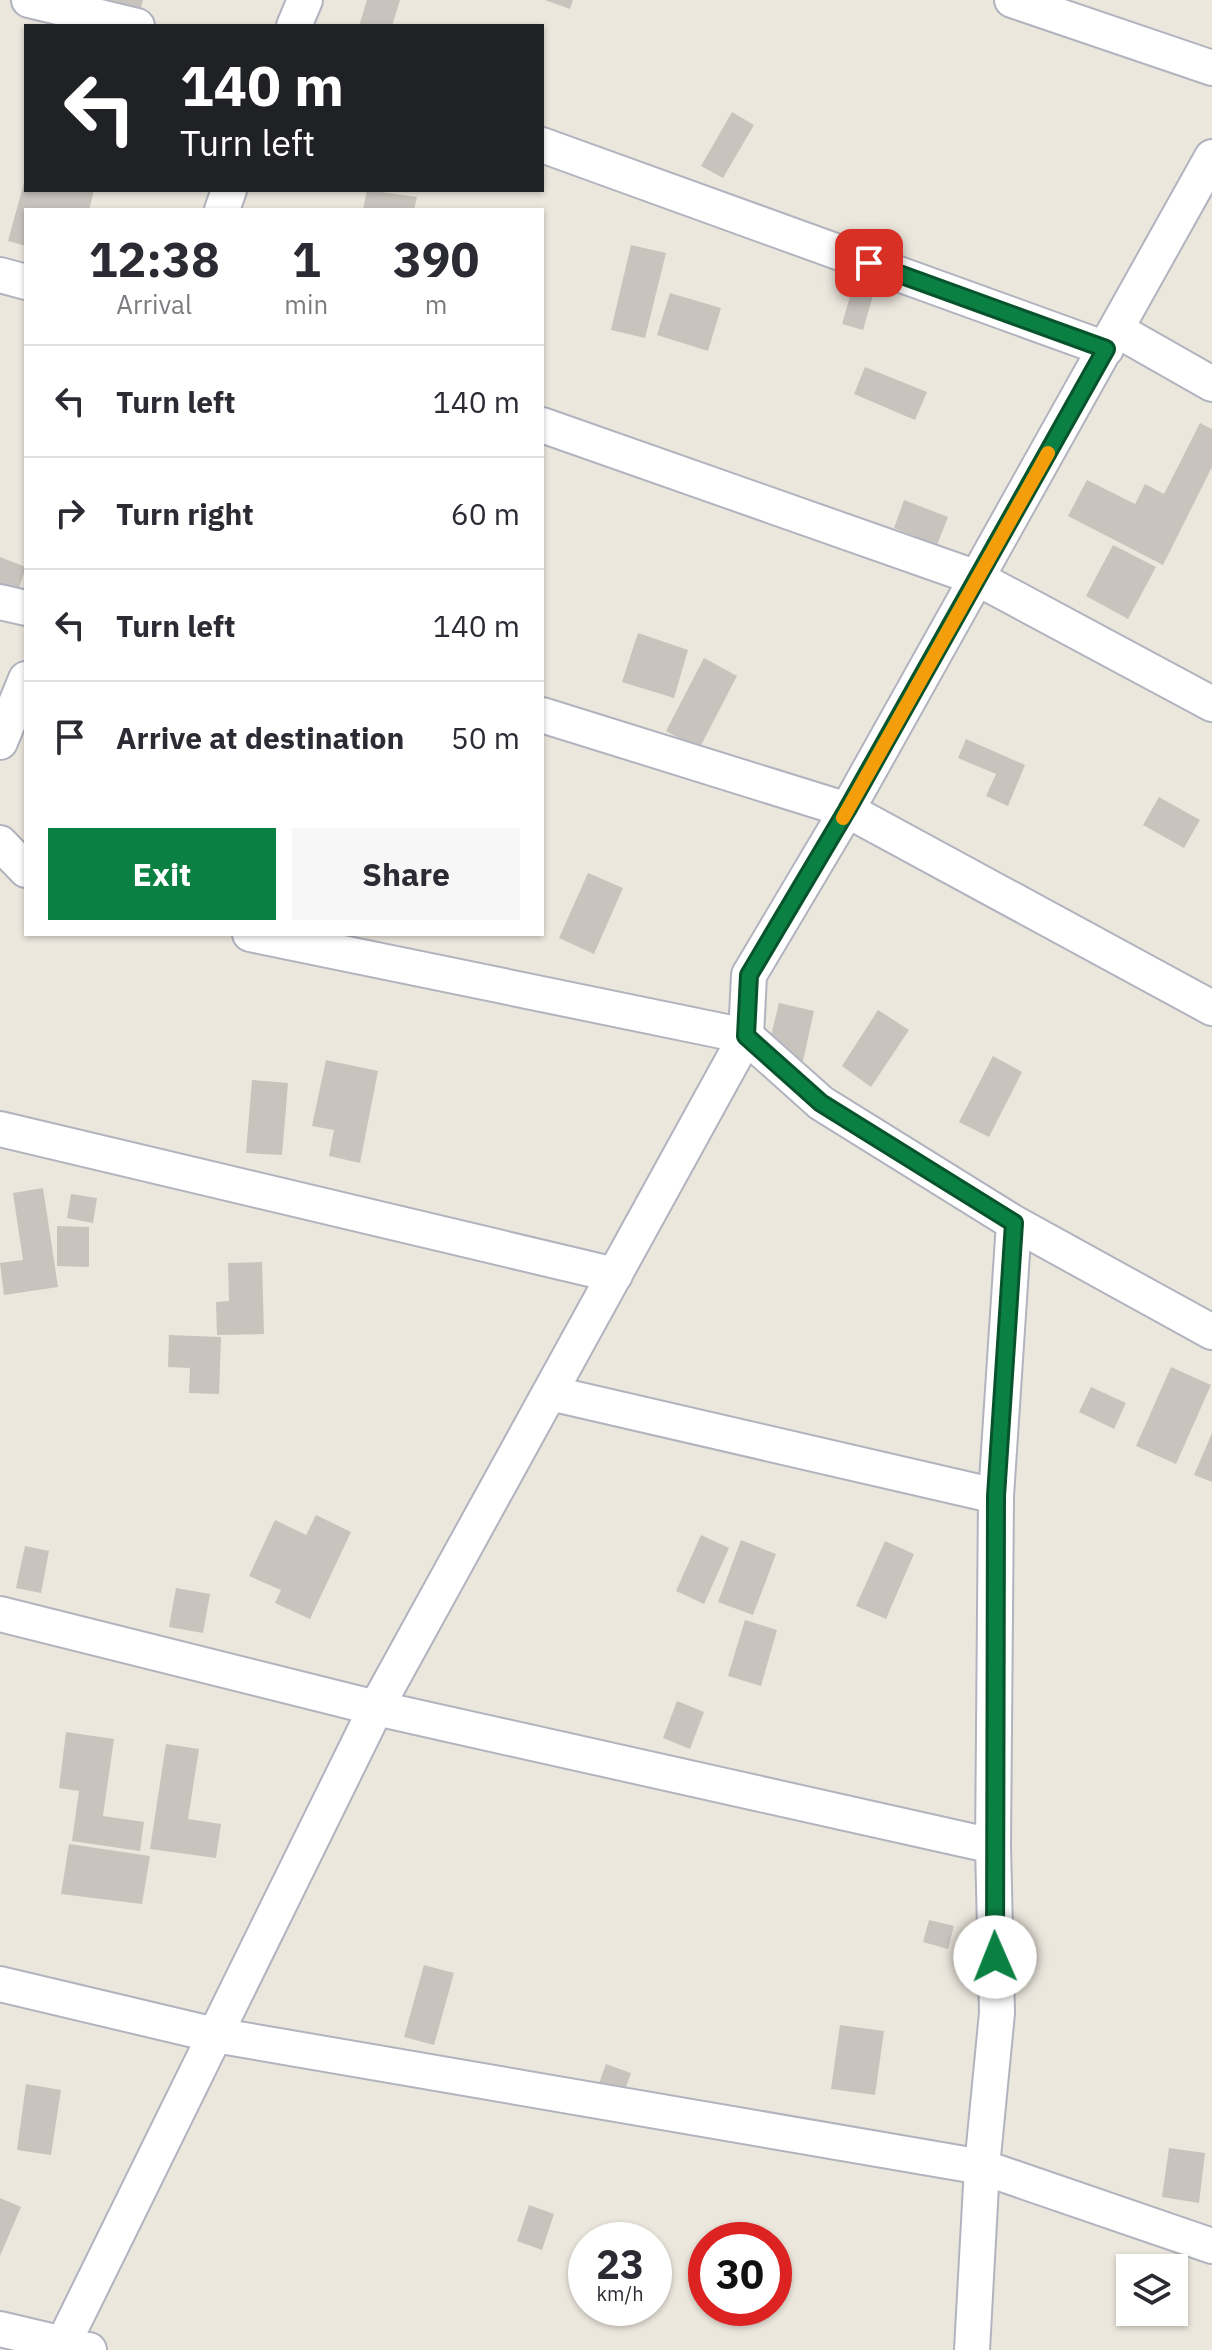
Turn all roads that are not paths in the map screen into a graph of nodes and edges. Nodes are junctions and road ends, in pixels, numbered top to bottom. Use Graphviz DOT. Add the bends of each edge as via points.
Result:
graph roads {
  1 [pos="29,0"];
  2 [pos="305,0"];
  3 [pos="1012,0"];
  4 [pos="129,24"];
  5 [pos="295,24"];
  6 [pos="1212,68"];
  7 [pos="544,146"];
  8 [pos="1212,157"];
  9 [pos="0,275"];
  10 [pos="24,281"];
  11 [pos="1112,340"];
  12 [pos="1212,384"];
  13 [pos="544,426"];
  14 [pos="977,578"];
  15 [pos="0,602"];
  16 [pos="24,608"];
  17 [pos="24,684"];
  18 [pos="1212,704"];
  19 [pos="544,716"];
  20 [pos="0,742"];
  21 [pos="847,810"];
  22 [pos="0,843"];
  23 [pos="24,868"];
  24 [pos="260,936"];
  25 [pos="1212,1008"];
  26 [pos="746,1036"];
  27 [pos="0,1129"];
  28 [pos="1014,1223"];
  29 [pos="615,1275"];
  30 [pos="1212,1332"];
  31 [pos="550,1393"];
  32 [pos="996,1496"];
  33 [pos="0,1614"];
  34 [pos="376,1708"];
  35 [pos="993,1846"];
  36 [pos="0,1984"];
  37 [pos="215,2035"];
  38 [pos="982,2167"];
  39 [pos="1212,2246"];
  40 [pos="0,2329"];
  41 [pos="71,2348"];
  42 [pos="972,2350"];
  1 -- 4 [label="street"];
  2 -- 5 [label="street"];
  3 -- 6 [label="street"];
  7 -- 11 [label="street"];
  8 -- 11 [label="street"];
  9 -- 10 [label="street"];
  11 -- 12 [label="street"];
  11 -- 14 [label="street"];
  13 -- 14 [label="street"];
  14 -- 18 [label="street"];
  14 -- 21 [label="street"];
  15 -- 16 [label="street"];
  17 -- 20 [label="street"];
  19 -- 21 [label="street"];
  21 -- 25 [label="street"];
  21 -- 26 [label="street" via="749,975"];
  22 -- 23 [label="street"];
  24 -- 26 [label="street"];
  26 -- 28 [label="street" via="821,1103"];
  26 -- 29 [label="street"];
  27 -- 29 [label="street"];
  28 -- 30 [label="street"];
  28 -- 32 [label="street"];
  29 -- 31 [label="street"];
  31 -- 32 [label="street"];
  31 -- 34 [label="street"];
  32 -- 35 [label="street"];
  33 -- 34 [label="street"];
  34 -- 35 [label="street"];
  34 -- 37 [label="street"];
  35 -- 38 [label="street" via="997,2013"];
  36 -- 37 [label="street"];
  37 -- 38 [label="street"];
  37 -- 41 [label="street"];
  38 -- 39 [label="street"];
  38 -- 42 [label="street"];
  40 -- 41 [label="street"];
}
